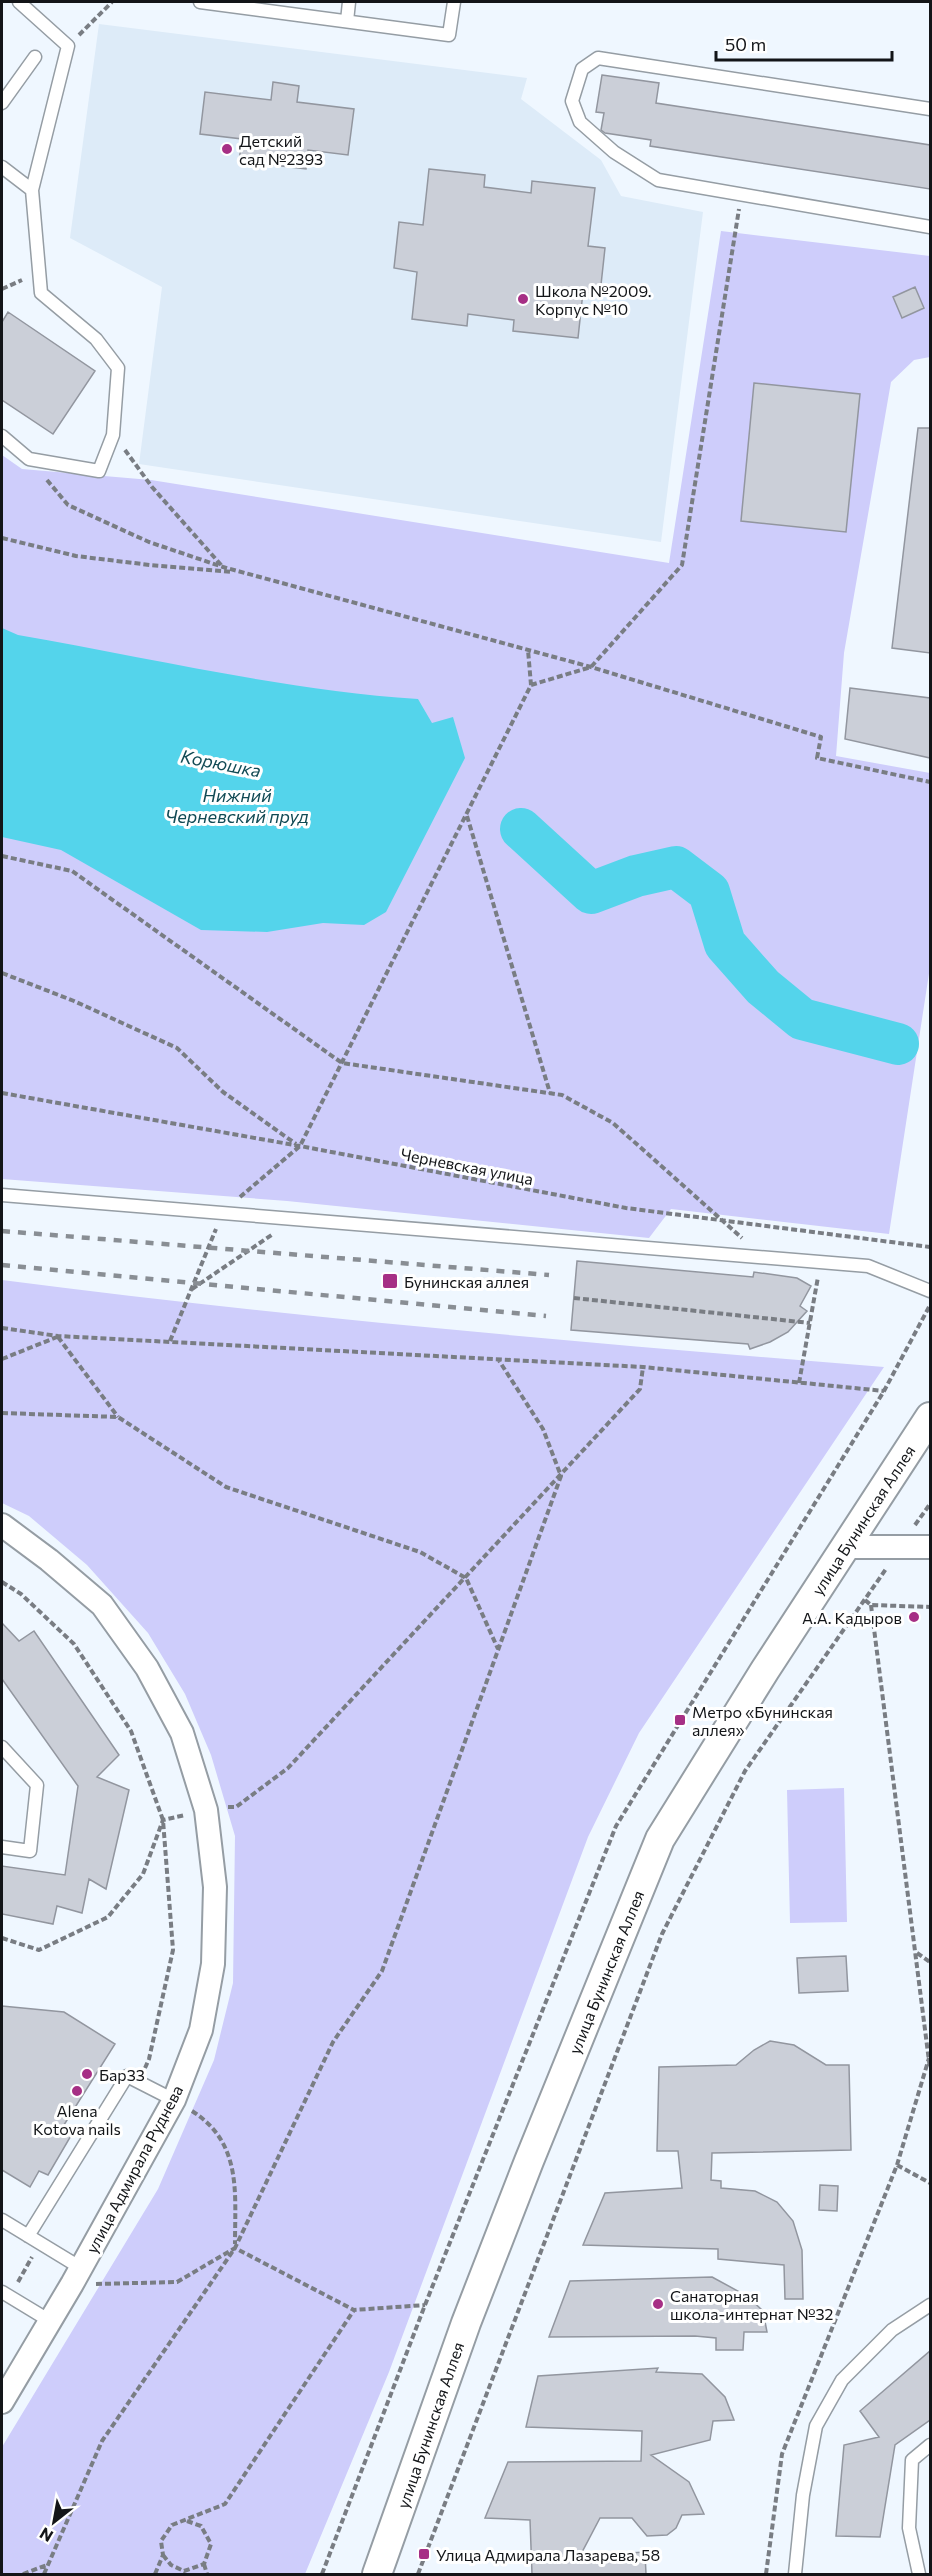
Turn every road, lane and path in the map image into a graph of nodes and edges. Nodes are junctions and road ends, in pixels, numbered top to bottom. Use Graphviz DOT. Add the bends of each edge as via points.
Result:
graph roads {
  1 [pos="18,2"];
  2 [pos="112,2"];
  3 [pos="200,2"];
  4 [pos="349,2"];
  5 [pos="454,2"];
  6 [pos="220,3"];
  7 [pos="346,21"];
  8 [pos="68,46"];
  9 [pos="35,57"];
  10 [pos="2,103"];
  11 [pos="930,109"];
  12 [pos="2,167"];
  13 [pos="32,189"];
  14 [pos="741,195"];
  15 [pos="930,227"];
  16 [pos="114,435"];
  17 [pos="2,436"];
  18 [pos="29,459"];
  19 [pos="2,538"];
  20 [pos="223,567"];
  21 [pos="238,572"];
  22 [pos="528,650"];
  23 [pos="591,667"];
  24 [pos="531,686"];
  25 [pos="930,782"];
  26 [pos="467,816"];
  27 [pos="2,856"];
  28 [pos="2,974"];
  29 [pos="342,1063"];
  30 [pos="2,1094"];
  31 [pos="550,1094"];
  32 [pos="300,1146"];
  33 [pos="2,1195"];
  34 [pos="222,1213"];
  35 [pos="296,1219"];
  36 [pos="721,1220"];
  37 [pos="930,1247"];
  38 [pos="766,1258"];
  39 [pos="820,1263"];
  40 [pos="191,1289"];
  41 [pos="930,1291"];
  42 [pos="574,1298"];
  43 [pos="930,1304"];
  44 [pos="810,1323"];
  45 [pos="2,1328"];
  46 [pos="58,1336"];
  47 [pos="170,1341"];
  48 [pos="2,1359"];
  49 [pos="498,1359"];
  50 [pos="644,1367"];
  51 [pos="799,1383"];
  52 [pos="2,1413"];
  53 [pos="118,1417"];
  54 [pos="930,1418"];
  55 [pos="561,1476"];
  56 [pos="2,1525"];
  57 [pos="845,1547"];
  58 [pos="930,1547"];
  59 [pos="466,1578"];
  60 [pos="2,1582"];
  61 [pos="871,1605"];
  62 [pos="930,1607"];
  63 [pos="498,1650"];
  64 [pos="2,1747"];
  65 [pos="207,1810"];
  66 [pos="163,1820"];
  67 [pos="2,1847"];
  68 [pos="2,1938"];
  69 [pos="917,1953"];
  70 [pos="930,1962"];
  71 [pos="929,2058"];
  72 [pos="930,2069"];
  73 [pos="137,2081"];
  74 [pos="174,2100"];
  75 [pos="897,2165"];
  76 [pos="930,2182"];
  77 [pos="2,2220"];
  78 [pos="28,2236"];
  79 [pos="40,2243"];
  80 [pos="235,2248"];
  81 [pos="76,2276"];
  82 [pos="6,2294"];
  83 [pos="425,2305"];
  84 [pos="930,2305"];
  85 [pos="354,2310"];
  86 [pos="50,2321"];
  87 [pos="2,2402"];
  88 [pos="930,2445"];
  89 [pos="188,2520"];
  90 [pos="163,2555"];
  91 [pos="204,2564"];
  92 [pos="47,2565"];
  93 [pos="23,2574"];
  94 [pos="44,2574"];
  95 [pos="155,2574"];
  96 [pos="207,2574"];
  97 [pos="377,2574"];
  98 [pos="418,2574"];
  99 [pos="766,2574"];
  100 [pos="795,2574"];
  101 [pos="919,2574"];
  1 -- 8 [label="lane"];
  2 -- 8 [label="path"];
  3 -- 6 [label="lane"];
  4 -- 7 [label="lane"];
  5 -- 7 [label="lane" via="449,35"];
  6 -- 7 [label="lane"];
  8 -- 13 [label="lane"];
  9 -- 10 [label="lane"];
  11 -- 14 [label="lane" via="598,58 582,69 572,101 580,122 614,152 658,180"];
  12 -- 13 [label="lane"];
  13 -- 16 [label="lane" via="41,293 96,339 118,368"];
  14 -- 15 [label="lane"];
  14 -- 23 [label="path" via="682,565"];
  16 -- 18 [label="lane" via="99,471"];
  16 -- 20 [label="path" via="152,487"];
  17 -- 18 [label="lane"];
  18 -- 20 [label="path" via="68,505 149,542"];
  19 -- 21 [label="path" via="76,556"];
  20 -- 21 [label="path"];
  21 -- 22 [label="path"];
  22 -- 23 [label="path"];
  22 -- 24 [label="path"];
  23 -- 24 [label="path"];
  23 -- 25 [label="path" via="821,736 817,758"];
  24 -- 26 [label="path"];
  26 -- 29 [label="path"];
  26 -- 31 [label="path"];
  27 -- 29 [label="path" via="72,872"];
  28 -- 32 [label="path" via="74,1001 177,1048 223,1092"];
  29 -- 31 [label="path"];
  29 -- 32 [label="path"];
  30 -- 32 [label="path, Черневская улица"];
  31 -- 36 [label="path" via="562,1095 613,1123"];
  32 -- 34 [label="path"];
  32 -- 36 [label="path, Черневская улица" via="626,1208"];
  33 -- 34 [label="lane"];
  34 -- 35 [label="lane"];
  34 -- 40 [label="path"];
  35 -- 38 [label="lane"];
  35 -- 40 [label="path"];
  36 -- 37 [label="path, Черневская улица"];
  36 -- 38 [label="path"];
  38 -- 39 [label="lane"];
  39 -- 41 [label="lane" via="868,1266"];
  39 -- 44 [label="path"];
  40 -- 47 [label="path"];
  42 -- 44 [label="path"];
  43 -- 51 [label="path" via="884,1391"];
  44 -- 51 [label="path"];
  45 -- 46 [label="path"];
  46 -- 47 [label="path"];
  46 -- 48 [label="path"];
  46 -- 53 [label="path"];
  47 -- 49 [label="path"];
  49 -- 50 [label="path"];
  49 -- 55 [label="path" via="543,1429"];
  50 -- 51 [label="path"];
  50 -- 55 [label="path" via="640,1389"];
  52 -- 53 [label="path"];
  53 -- 59 [label="path" via="226,1487 420,1552"];
  54 -- 57 [label="street, улица Бунинская Аллея"];
  55 -- 59 [label="path"];
  55 -- 63 [label="path"];
  56 -- 65 [label="street, улица Адмирала Руднева" via="102,1605 147,1668 182,1733"];
  57 -- 58 [label="street"];
  57 -- 97 [label="street, улица Бунинская Аллея" via="660,1839 466,2323"];
  59 -- 63 [label="path"];
  59 -- 65 [label="path" via="288,1768 236,1807"];
  60 -- 66 [label="path" via="21,1594 74,1644 131,1731"];
  61 -- 62 [label="path"];
  61 -- 69 [label="path"];
  61 -- 98 [label="path" via="865,1600 745,1771 662,1934"];
  63 -- 80 [label="path" via="382,1971 333,2042"];
  64 -- 67 [label="lane" via="37,1785 30,1851"];
  65 -- 66 [label="path"];
  65 -- 74 [label="street, улица Адмирала Руднева" via="215,1887 213,1965 201,2030"];
  66 -- 68 [label="path" via="143,1874 108,1917 39,1950"];
  66 -- 73 [label="path" via="173,1950 149,2059"];
  69 -- 70 [label="path"];
  69 -- 71 [label="path"];
  71 -- 72 [label="path"];
  71 -- 75 [label="path"];
  73 -- 74 [label="lane"];
  73 -- 78 [label="lane" via="127,2076"];
  74 -- 80 [label="path" via="204,2119 226,2145 235,2176"];
  74 -- 81 [label="street, улица Адмирала Руднева"];
  75 -- 76 [label="path"];
  75 -- 99 [label="path" via="782,2454"];
  77 -- 78 [label="lane"];
  78 -- 79 [label="lane"];
  79 -- 81 [label="lane"];
  79 -- 82 [label="path"];
  80 -- 81 [label="path" via="177,2282"];
  80 -- 85 [label="path"];
  80 -- 92 [label="path" via="102,2441"];
  81 -- 86 [label="street, улица Адмирала Руднева"];
  82 -- 86 [label="lane"];
  83 -- 85 [label="path"];
  84 -- 100 [label="lane" via="892,2330 842,2380 816,2426 803,2495"];
  85 -- 89 [label="path" via="225,2504"];
  86 -- 87 [label="street, улица Адмирала Руднева"];
  88 -- 101 [label="lane" via="912,2460 909,2528"];
  89 -- 90 [label="path" via="172,2525 161,2541"];
  89 -- 91 [label="path" via="201,2526 211,2544"];
  90 -- 91 [label="path" via="171,2565 184,2571"];
  90 -- 95 [label="path"];
  91 -- 96 [label="path"];
  92 -- 93 [label="path"];
  92 -- 94 [label="path"];
}
